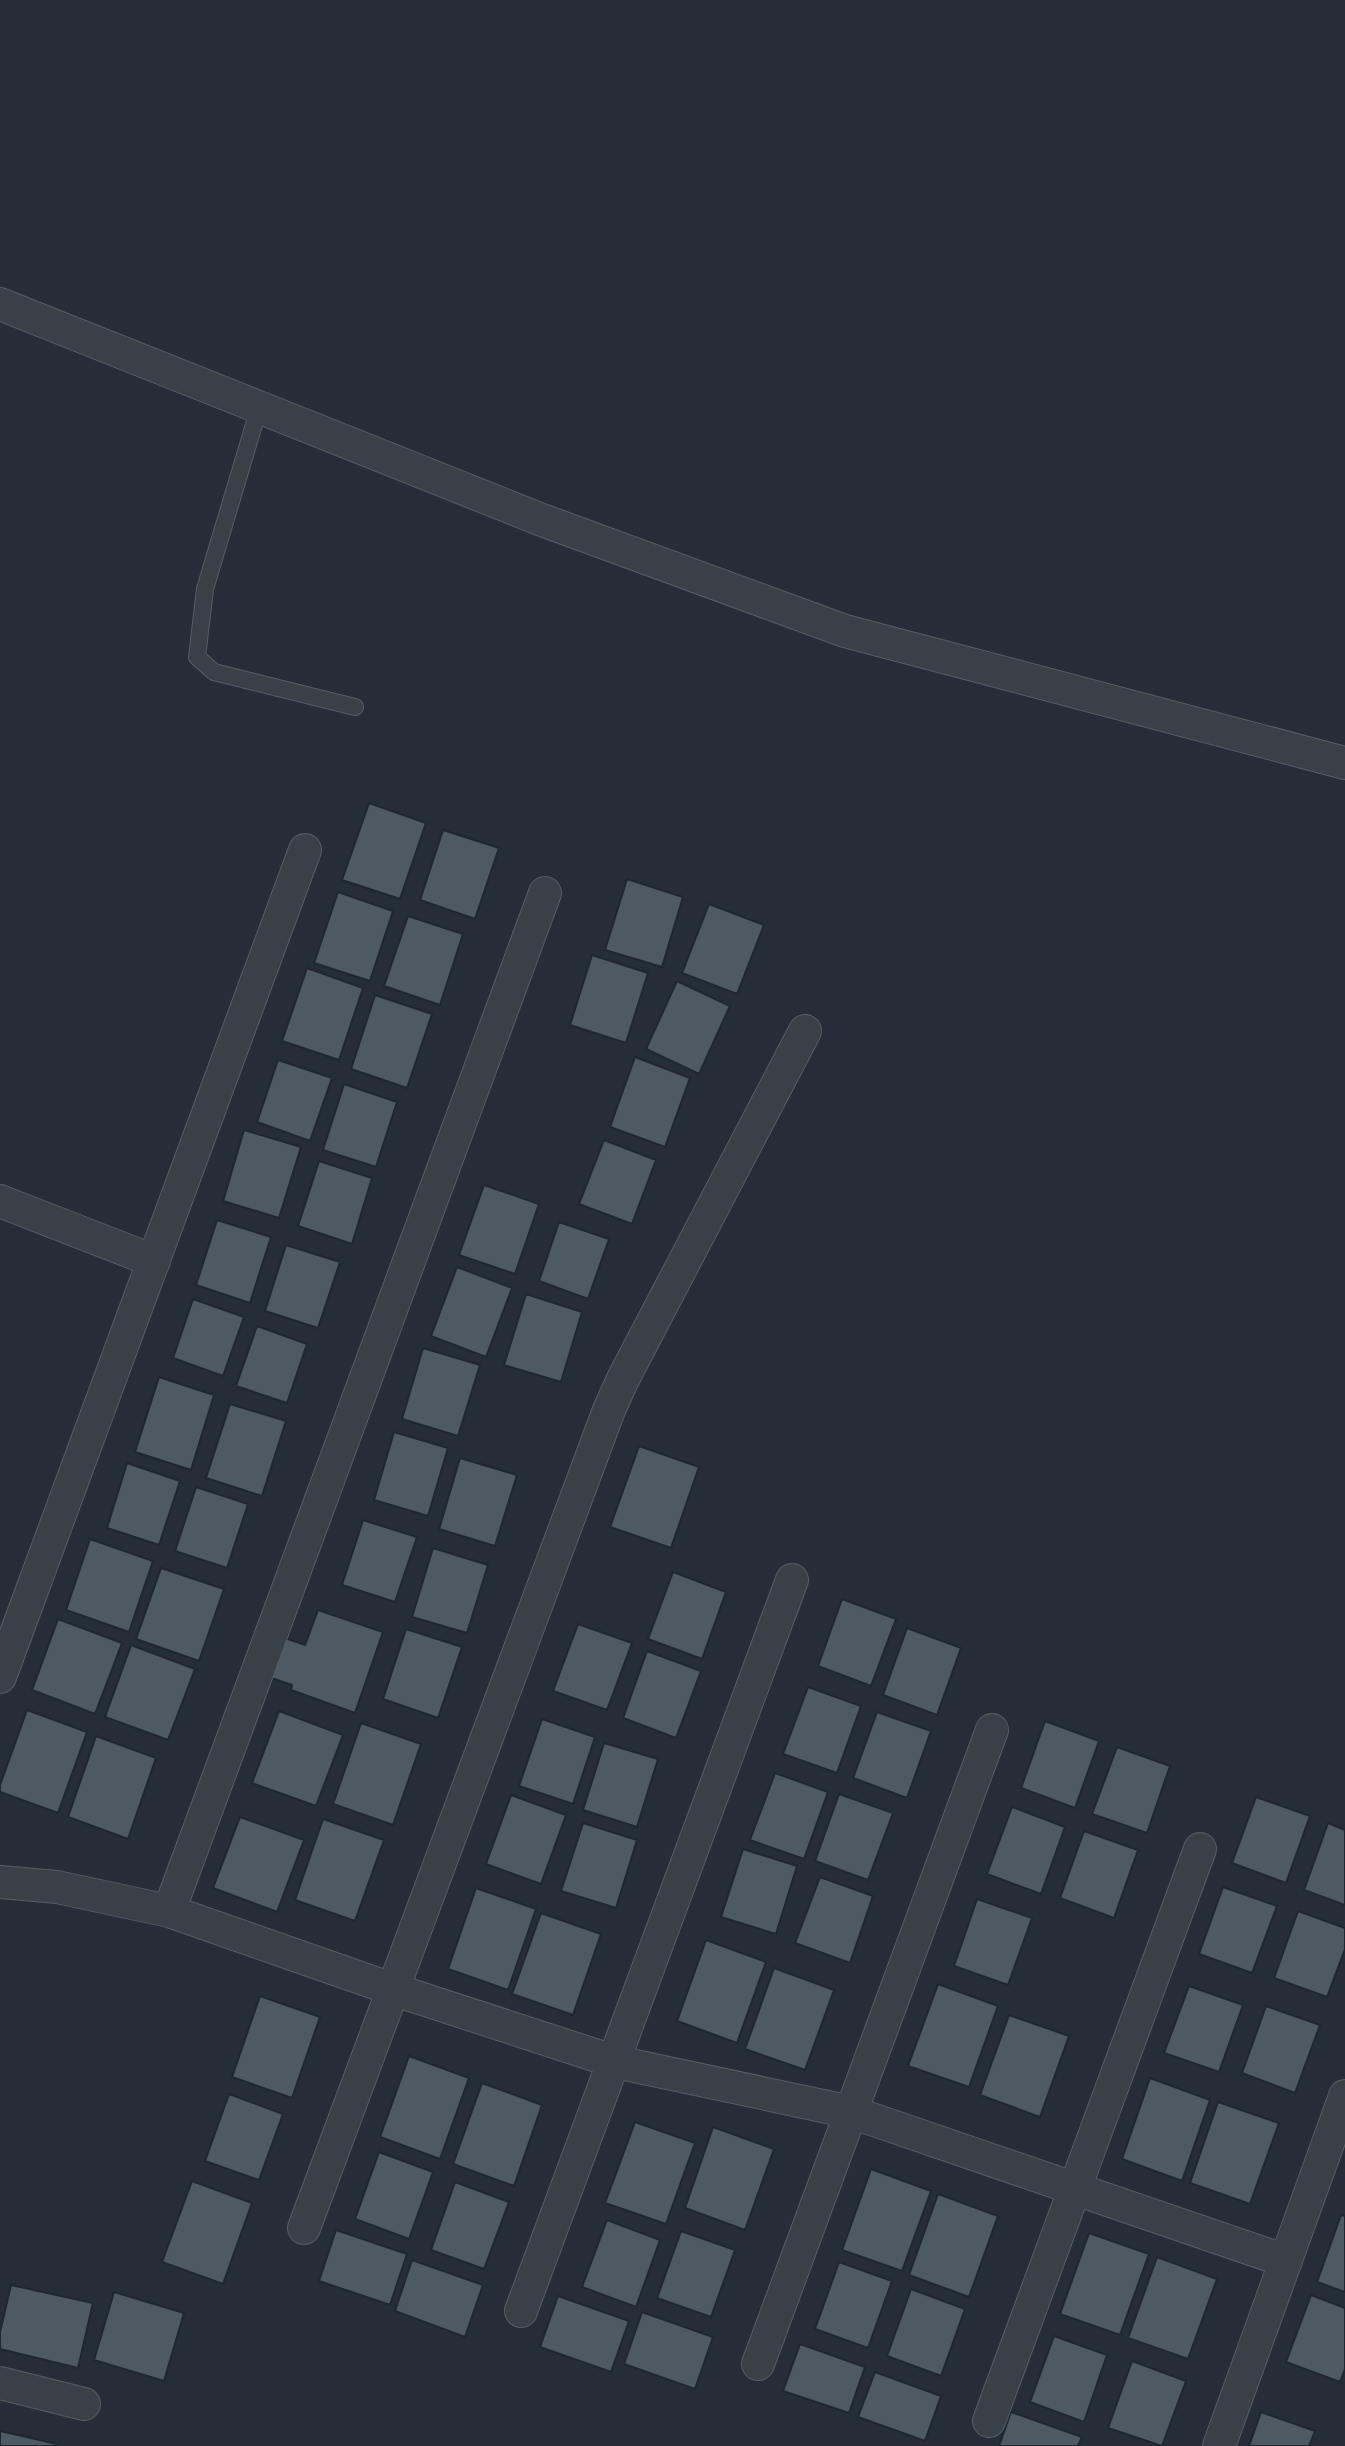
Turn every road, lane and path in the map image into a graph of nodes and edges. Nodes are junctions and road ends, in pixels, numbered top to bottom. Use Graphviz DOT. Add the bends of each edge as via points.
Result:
graph roads {
  1 [pos="0,304"];
  2 [pos="259,408"];
  3 [pos="355,707"];
  4 [pos="1345,763"];
  5 [pos="305,850"];
  6 [pos="545,893"];
  7 [pos="805,1031"];
  8 [pos="0,1201"];
  9 [pos="154,1261"];
  10 [pos="792,1580"];
  11 [pos="0,1677"];
  12 [pos="992,1730"];
  13 [pos="1200,1849"];
  14 [pos="0,1882"];
  15 [pos="169,1911"];
  16 [pos="392,1989"];
  17 [pos="616,2062"];
  18 [pos="1345,2096"];
  19 [pos="851,2112"];
  20 [pos="1075,2189"];
  21 [pos="304,2228"];
  22 [pos="1286,2261"];
  23 [pos="521,2311"];
  24 [pos="758,2364"];
  25 [pos="0,2383"];
  26 [pos="84,2404"];
  27 [pos="989,2421"];
  28 [pos="1219,2446"];
  1 -- 2 [label="street"];
  2 -- 3 [label="lane" via="205,589 197,657 214,672"];
  2 -- 4 [label="street" via="542,520 845,631"];
  5 -- 9 [label="street"];
  6 -- 15 [label="street"];
  7 -- 16 [label="street" via="609,1410"];
  8 -- 9 [label="street"];
  9 -- 11 [label="street"];
  10 -- 17 [label="street"];
  12 -- 19 [label="street"];
  13 -- 20 [label="street"];
  14 -- 15 [label="street" via="57,1887"];
  15 -- 16 [label="street"];
  16 -- 17 [label="street"];
  16 -- 21 [label="street"];
  17 -- 19 [label="street"];
  17 -- 23 [label="street"];
  18 -- 22 [label="street"];
  19 -- 20 [label="street"];
  19 -- 24 [label="street"];
  20 -- 22 [label="street"];
  20 -- 27 [label="street"];
  22 -- 28 [label="street"];
  25 -- 26 [label="street"];
}
